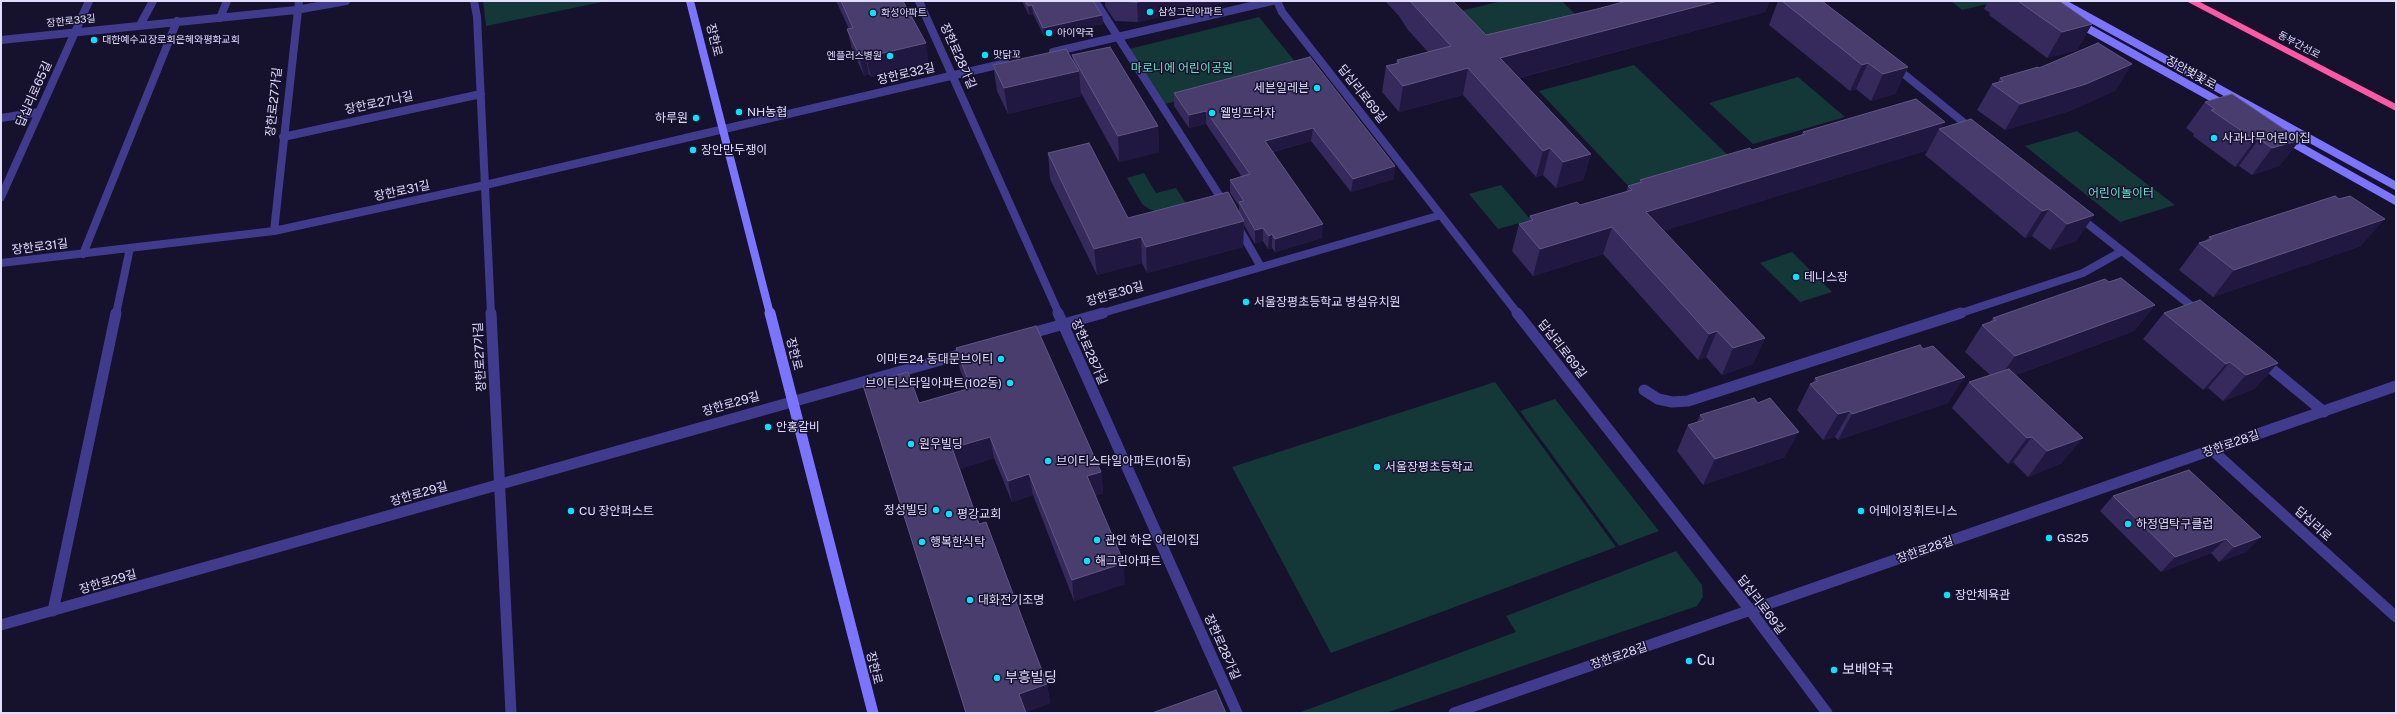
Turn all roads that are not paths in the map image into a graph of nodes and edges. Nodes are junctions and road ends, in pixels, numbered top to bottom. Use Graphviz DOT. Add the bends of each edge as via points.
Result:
graph roads {
  1 [pos="89,1"];
  2 [pos="153,1"];
  3 [pos="227,1"];
  4 [pos="299,1"];
  5 [pos="346,1"];
  6 [pos="474,1"];
  7 [pos="690,1"];
  8 [pos="919,1"];
  9 [pos="1095,1"];
  10 [pos="1272,1"];
  11 [pos="1277,1"];
  12 [pos="2060,1"];
  13 [pos="2191,1"];
  14 [pos="296,10"];
  15 [pos="220,18"];
  16 [pos="2072,20"];
  17 [pos="177,21"];
  18 [pos="140,25"];
  19 [pos="76,31"];
  20 [pos="1117,37"];
  21 [pos="2,42"];
  22 [pos="1041,55"];
  23 [pos="1012,62"];
  24 [pos="1889,62"];
  25 [pos="952,76"];
  26 [pos="481,94"];
  27 [pos="2396,108"];
  28 [pos="2235,111"];
  29 [pos="39,112"];
  30 [pos="1,118"];
  31 [pos="723,129"];
  32 [pos="2277,134"];
  33 [pos="283,136"];
  34 [pos="1981,136"];
  35 [pos="485,185"];
  36 [pos="2396,186"];
  37 [pos="1,197"];
  38 [pos="2396,201"];
  39 [pos="2072,211"];
  40 [pos="1441,215"];
  41 [pos="274,231"];
  42 [pos="130,248"];
  43 [pos="2122,251"];
  44 [pos="83,254"];
  45 [pos="1,263"];
  46 [pos="1261,267"];
  47 [pos="2207,318"];
  48 [pos="1063,324"];
  49 [pos="1018,338"];
  50 [pos="982,348"];
  51 [pos="2255,356"];
  52 [pos="2396,386"];
  53 [pos="1644,390"];
  54 [pos="793,401"];
  55 [pos="2324,412"];
  56 [pos="2212,450"];
  57 [pos="498,485"];
  58 [pos="53,610"];
  59 [pos="1750,610"];
  60 [pos="2396,617"];
  61 [pos="1,625"];
  62 [pos="511,713"];
  63 [pos="872,713"];
  64 [pos="1237,713"];
  65 [pos="1454,713"];
  66 [pos="1827,713"];
  1 -- 19 [label="street, 답십리로65길"];
  2 -- 18 [label="street"];
  3 -- 15 [label="street"];
  4 -- 14 [label="street, 장한로27가길"];
  5 -- 14 [label="street, 장한로33길"];
  6 -- 26 [label="street, 장한로27가길"];
  7 -- 31 [label="street, 장한로"];
  8 -- 25 [label="street, 장한로28가길"];
  9 -- 20 [label="street"];
  10 -- 20 [label="street"];
  11 -- 40 [label="street, 답십리로69길" via="1282,12"];
  12 -- 36 [label="street, 장안벚꽃로"];
  13 -- 27 [label="highway, 동부간선로"];
  14 -- 15 [label="street, 장한로33길"];
  14 -- 33 [label="street, 장한로27가길"];
  15 -- 17 [label="street, 장한로33길"];
  16 -- 28 [label="street, 장안벚꽃로"];
  17 -- 18 [label="street, 장한로33길"];
  17 -- 44 [label="street, 장한로31길"];
  18 -- 19 [label="street, 장한로33길"];
  19 -- 21 [label="street, 장한로33길"];
  19 -- 29 [label="street, 답십리로65길"];
  20 -- 22 [label="street"];
  20 -- 46 [label="street" via="1224,202"];
  23 -- 25 [label="street, 장한로32길"];
  24 -- 34 [label="street"];
  25 -- 31 [label="street, 장한로32길"];
  25 -- 48 [label="street, 장한로28가길"];
  26 -- 33 [label="street, 장한로27나길"];
  26 -- 35 [label="street, 장한로27가길"];
  29 -- 30 [label="street"];
  29 -- 37 [label="street, 답십리로65길"];
  31 -- 35 [label="street, 장한로31길"];
  31 -- 54 [label="street, 장한로"];
  32 -- 38 [label="street"];
  33 -- 41 [label="street, 장한로27가길"];
  35 -- 41 [label="street, 장한로31길"];
  35 -- 57 [label="street, 장한로27가길"];
  39 -- 43 [label="street"];
  40 -- 46 [label="street, 장한로30길"];
  40 -- 59 [label="street, 답십리로69길"];
  41 -- 42 [label="street, 장한로31길"];
  42 -- 44 [label="street, 장한로31길"];
  42 -- 58 [label="street"];
  43 -- 47 [label="street"];
  43 -- 53 [label="street" via="2083,273 1688,401 1672,402 1658,399"];
  44 -- 45 [label="street, 장한로31길"];
  46 -- 48 [label="street, 장한로30길"];
  48 -- 49 [label="street, 장한로30길"];
  48 -- 64 [label="street, 장한로28가길"];
  50 -- 54 [label="street"];
  51 -- 55 [label="street"];
  52 -- 55 [label="street, 장한로28길"];
  54 -- 57 [label="street, 장한로29길"];
  54 -- 63 [label="street, 장한로"];
  55 -- 56 [label="street, 장한로28길"];
  56 -- 59 [label="street, 장한로28길"];
  56 -- 60 [label="street, 답십리로"];
  57 -- 58 [label="street, 장한로29길"];
  57 -- 62 [label="street, 장한로27가길"];
  58 -- 61 [label="street, 장한로29길"];
  59 -- 65 [label="street, 장한로28길"];
  59 -- 66 [label="street, 답십리로69길"];
}
